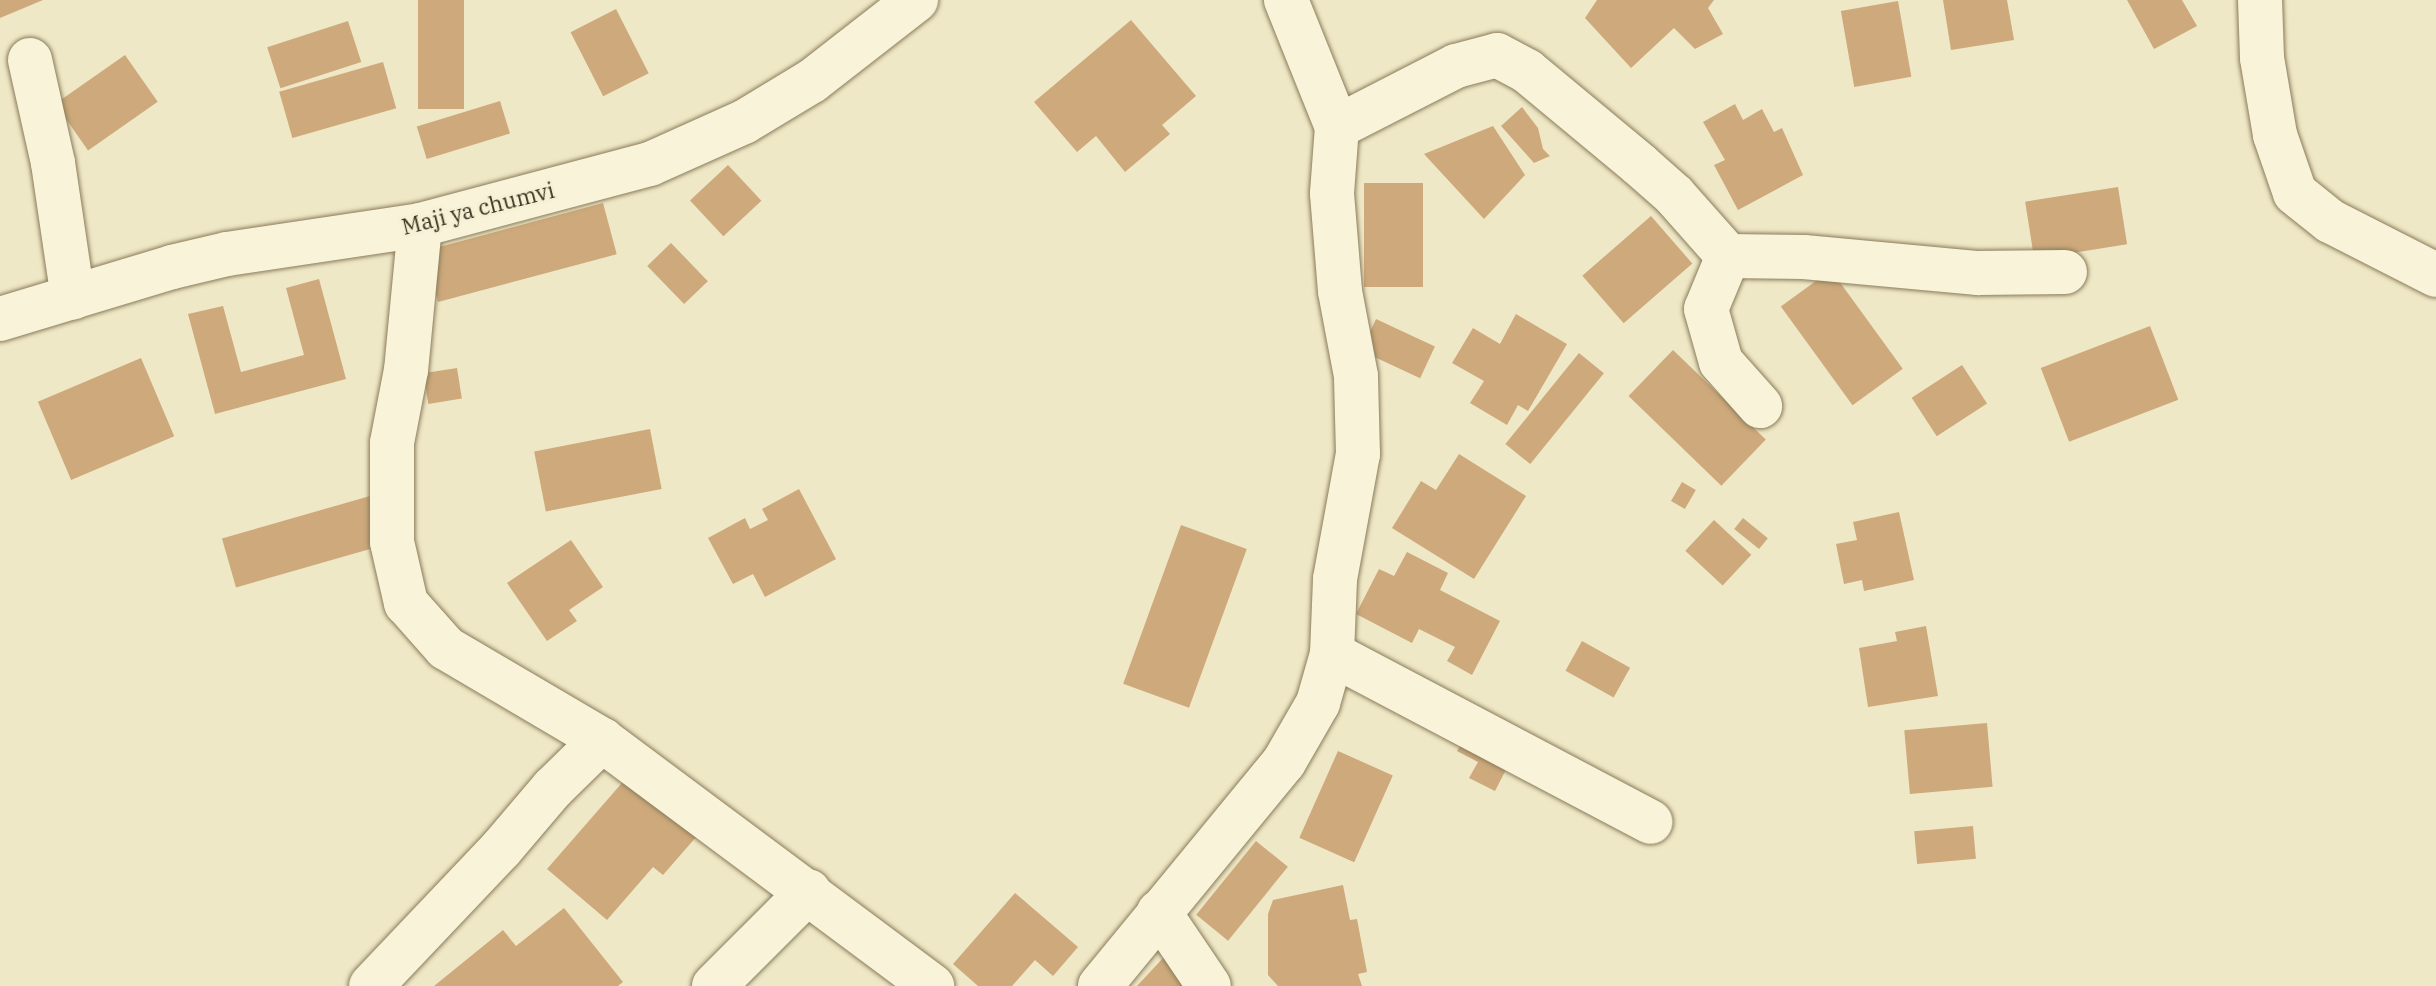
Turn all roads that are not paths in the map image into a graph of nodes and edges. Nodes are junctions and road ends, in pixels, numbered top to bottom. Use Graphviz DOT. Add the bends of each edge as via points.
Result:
graph roads {
  1 [pos="916,0"];
  2 [pos="1286,0"];
  3 [pos="2260,0"];
  4 [pos="30,60"];
  5 [pos="1337,127"];
  6 [pos="420,225"];
  7 [pos="1728,256"];
  8 [pos="2065,272"];
  9 [pos="2436,275"];
  10 [pos="73,298"];
  11 [pos="0,319"];
  12 [pos="1760,406"];
  13 [pos="1332,654"];
  14 [pos="602,740"];
  15 [pos="1650,822"];
  16 [pos="809,891"];
  17 [pos="1159,912"];
  18 [pos="371,986"];
  19 [pos="714,986"];
  20 [pos="932,986"];
  21 [pos="1100,986"];
  22 [pos="1209,986"];
  1 -- 6 [label="street, Maji ya chumvi" via="812,81 744,122 650,164"];
  2 -- 5 [label="street"];
  3 -- 9 [label="street" via="2262,58 2275,135 2295,193 2330,221"];
  4 -- 10 [label="street" via="53,163"];
  5 -- 7 [label="street" via="1456,66 1497,55 1527,71 1639,164"];
  5 -- 13 [label="street" via="1332,193 1340,291 1356,376 1358,454 1335,579"];
  6 -- 10 [label="street, Maji ya chumvi" via="227,254"];
  6 -- 14 [label="street" via="406,370 392,443 392,542 406,603 446,648"];
  7 -- 8 [label="street" via="1804,257 1978,273"];
  7 -- 12 [label="street" via="1706,309 1721,362"];
  10 -- 11 [label="street, Maji ya chumvi"];
  13 -- 15 [label="street"];
  13 -- 17 [label="street" via="1318,703 1284,762"];
  14 -- 16 [label="street"];
  14 -- 18 [label="street"];
  16 -- 19 [label="street"];
  16 -- 20 [label="street"];
  17 -- 21 [label="street"];
  17 -- 22 [label="street"];
}
